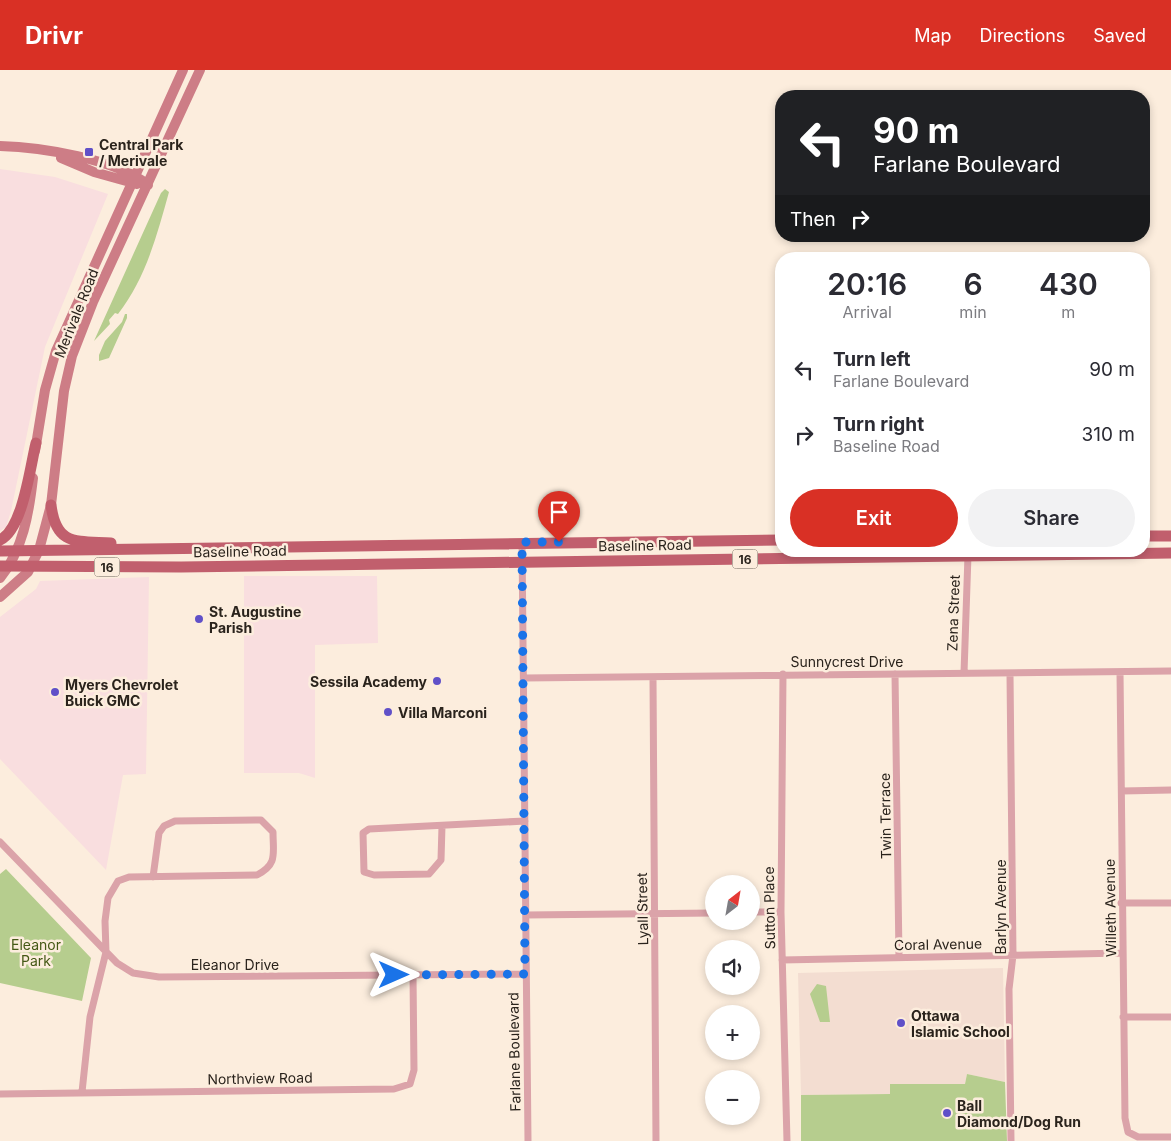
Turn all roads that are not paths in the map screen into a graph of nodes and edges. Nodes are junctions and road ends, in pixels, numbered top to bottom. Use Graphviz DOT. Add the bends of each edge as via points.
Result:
graph roads {
  1 [pos="183,70"];
  2 [pos="200,70"];
  3 [pos="0,146"];
  4 [pos="134,179"];
  5 [pos="148,185"];
  6 [pos="36,443"];
  7 [pos="51,505"];
  8 [pos="1150,536"];
  9 [pos="1171,536"];
  10 [pos="0,540"];
  11 [pos="775,540"];
  12 [pos="522,542"];
  13 [pos="233,548"];
  14 [pos="39,550"];
  15 [pos="139,550"];
  16 [pos="0,551"];
  17 [pos="17,551"];
  18 [pos="1150,553"];
  19 [pos="1171,553"];
  20 [pos="841,557"];
  21 [pos="968,557"];
  22 [pos="522,562"];
  23 [pos="4,566"];
  24 [pos="32,566"];
  25 [pos="234,566"];
  26 [pos="0,578"];
  27 [pos="0,597"];
  28 [pos="1171,671"];
  29 [pos="964,672"];
  30 [pos="1120,672"];
  31 [pos="783,674"];
  32 [pos="895,674"];
  33 [pos="1010,674"];
  34 [pos="653,677"];
  35 [pos="524,678"];
  36 [pos="1171,790"];
  37 [pos="1122,791"];
  38 [pos="525,821"];
  39 [pos="442,826"];
  40 [pos="0,842"];
  41 [pos="153,877"];
  42 [pos="1121,903"];
  43 [pos="1171,903"];
  44 [pos="760,912"];
  45 [pos="781,912"];
  46 [pos="705,913"];
  47 [pos="655,914"];
  48 [pos="526,915"];
  49 [pos="106,952"];
  50 [pos="1123,953"];
  51 [pos="1013,955"];
  52 [pos="899,957"];
  53 [pos="782,960"];
  54 [pos="525,974"];
  55 [pos="413,975"];
  56 [pos="1123,1017"];
  57 [pos="1171,1017"];
  58 [pos="82,1092"];
  59 [pos="0,1094"];
  60 [pos="1171,1137"];
  61 [pos="528,1141"];
  62 [pos="656,1141"];
  63 [pos="787,1141"];
  64 [pos="1011,1141"];
  1 -- 4 [label="main road, Merivale Road"];
  2 -- 5 [label="main road, Merivale Road"];
  3 -- 4 [label="main road" via="97,161"];
  4 -- 5 [label="main road"];
  4 -- 6 [label="main road, Merivale Road" via="56,351"];
  5 -- 7 [label="main road, Merivale Road" via="93,302 72,356 64,391"];
  6 -- 10 [label="main road" via="16,524"];
  6 -- 17 [label="main road, Merivale Road" via="29,508"];
  7 -- 14 [label="main road, Merivale Road"];
  7 -- 15 [label="main road" via="54,523 64,537"];
  8 -- 9 [label="main road"];
  11 -- 12 [label="main road, Baseline Road / 16"];
  12 -- 13 [label="main road, Baseline Road / 16"];
  12 -- 22 [label="street, Farlane Boulevard"];
  13 -- 15 [label="main road, Baseline Road / 16"];
  13 -- 25 [label="main road"];
  14 -- 15 [label="main road, Baseline Road / 16"];
  14 -- 17 [label="main road, Baseline Road / 16"];
  14 -- 24 [label="main road, Merivale Road"];
  16 -- 17 [label="main road, Baseline Road / 16"];
  17 -- 23 [label="main road, Merivale Road"];
  18 -- 19 [label="main road, Baseline Road / 16"];
  20 -- 22 [label="main road, Baseline Road / 16"];
  21 -- 29 [label="street, Zena Street"];
  22 -- 25 [label="main road, Baseline Road / 16"];
  22 -- 35 [label="street, Farlane Boulevard"];
  23 -- 24 [label="main road, Baseline Road / 16"];
  23 -- 26 [label="main road, Merivale Road"];
  24 -- 25 [label="main road, Baseline Road / 16"];
  24 -- 27 [label="main road, Merivale Road"];
  28 -- 30 [label="street, Sunnycrest Drive"];
  29 -- 32 [label="street, Sunnycrest Drive"];
  29 -- 33 [label="street, Sunnycrest Drive"];
  30 -- 33 [label="street, Sunnycrest Drive"];
  30 -- 37 [label="street, Willeth Avenue"];
  31 -- 32 [label="street, Sunnycrest Drive"];
  31 -- 34 [label="street, Sunnycrest Drive"];
  31 -- 45 [label="street, Sutton Place"];
  32 -- 52 [label="street, Twin Terrace"];
  33 -- 51 [label="street, Barlyn Avenue"];
  34 -- 35 [label="street, Sunnycrest Drive"];
  34 -- 47 [label="street, Lyall Street"];
  35 -- 38 [label="street, Farlane Boulevard"];
  36 -- 37 [label="street"];
  37 -- 42 [label="street, Willeth Avenue"];
  38 -- 39 [label="street"];
  38 -- 48 [label="street, Farlane Boulevard"];
  39 -- 39 [label="street" via="366,830 362,839 364,872 374,875 429,874 441,860"];
  40 -- 49 [label="street, Eleanor Drive"];
  41 -- 41 [label="street" via="257,875 270,869 274,832 261,820 175,821 164,826 159,833"];
  41 -- 49 [label="street" via="129,877 118,881 112,889 105,921"];
  42 -- 43 [label="street"];
  42 -- 50 [label="street, Willeth Avenue"];
  44 -- 45 [label="street"];
  45 -- 53 [label="street, Sutton Place"];
  46 -- 47 [label="street"];
  47 -- 48 [label="street"];
  47 -- 62 [label="street, Lyall Street"];
  48 -- 54 [label="street, Farlane Boulevard"];
  49 -- 55 [label="street, Eleanor Drive" via="133,973 159,977"];
  49 -- 58 [label="street" via="90,1017"];
  50 -- 51 [label="street, Coral Avenue"];
  50 -- 56 [label="street, Willeth Avenue"];
  51 -- 52 [label="street, Coral Avenue"];
  51 -- 64 [label="street, Barlyn Avenue" via="1009,990"];
  52 -- 53 [label="street, Coral Avenue"];
  53 -- 63 [label="street, Sutton Place"];
  54 -- 55 [label="street, Eleanor Drive"];
  54 -- 61 [label="street, Farlane Boulevard"];
  55 -- 58 [label="street, Northview Road" via="414,1070 410,1084 394,1089"];
  56 -- 57 [label="street"];
  56 -- 60 [label="street, Willeth Avenue" via="1128,1132 1138,1138"];
  58 -- 59 [label="street, Northview Road"];
}
